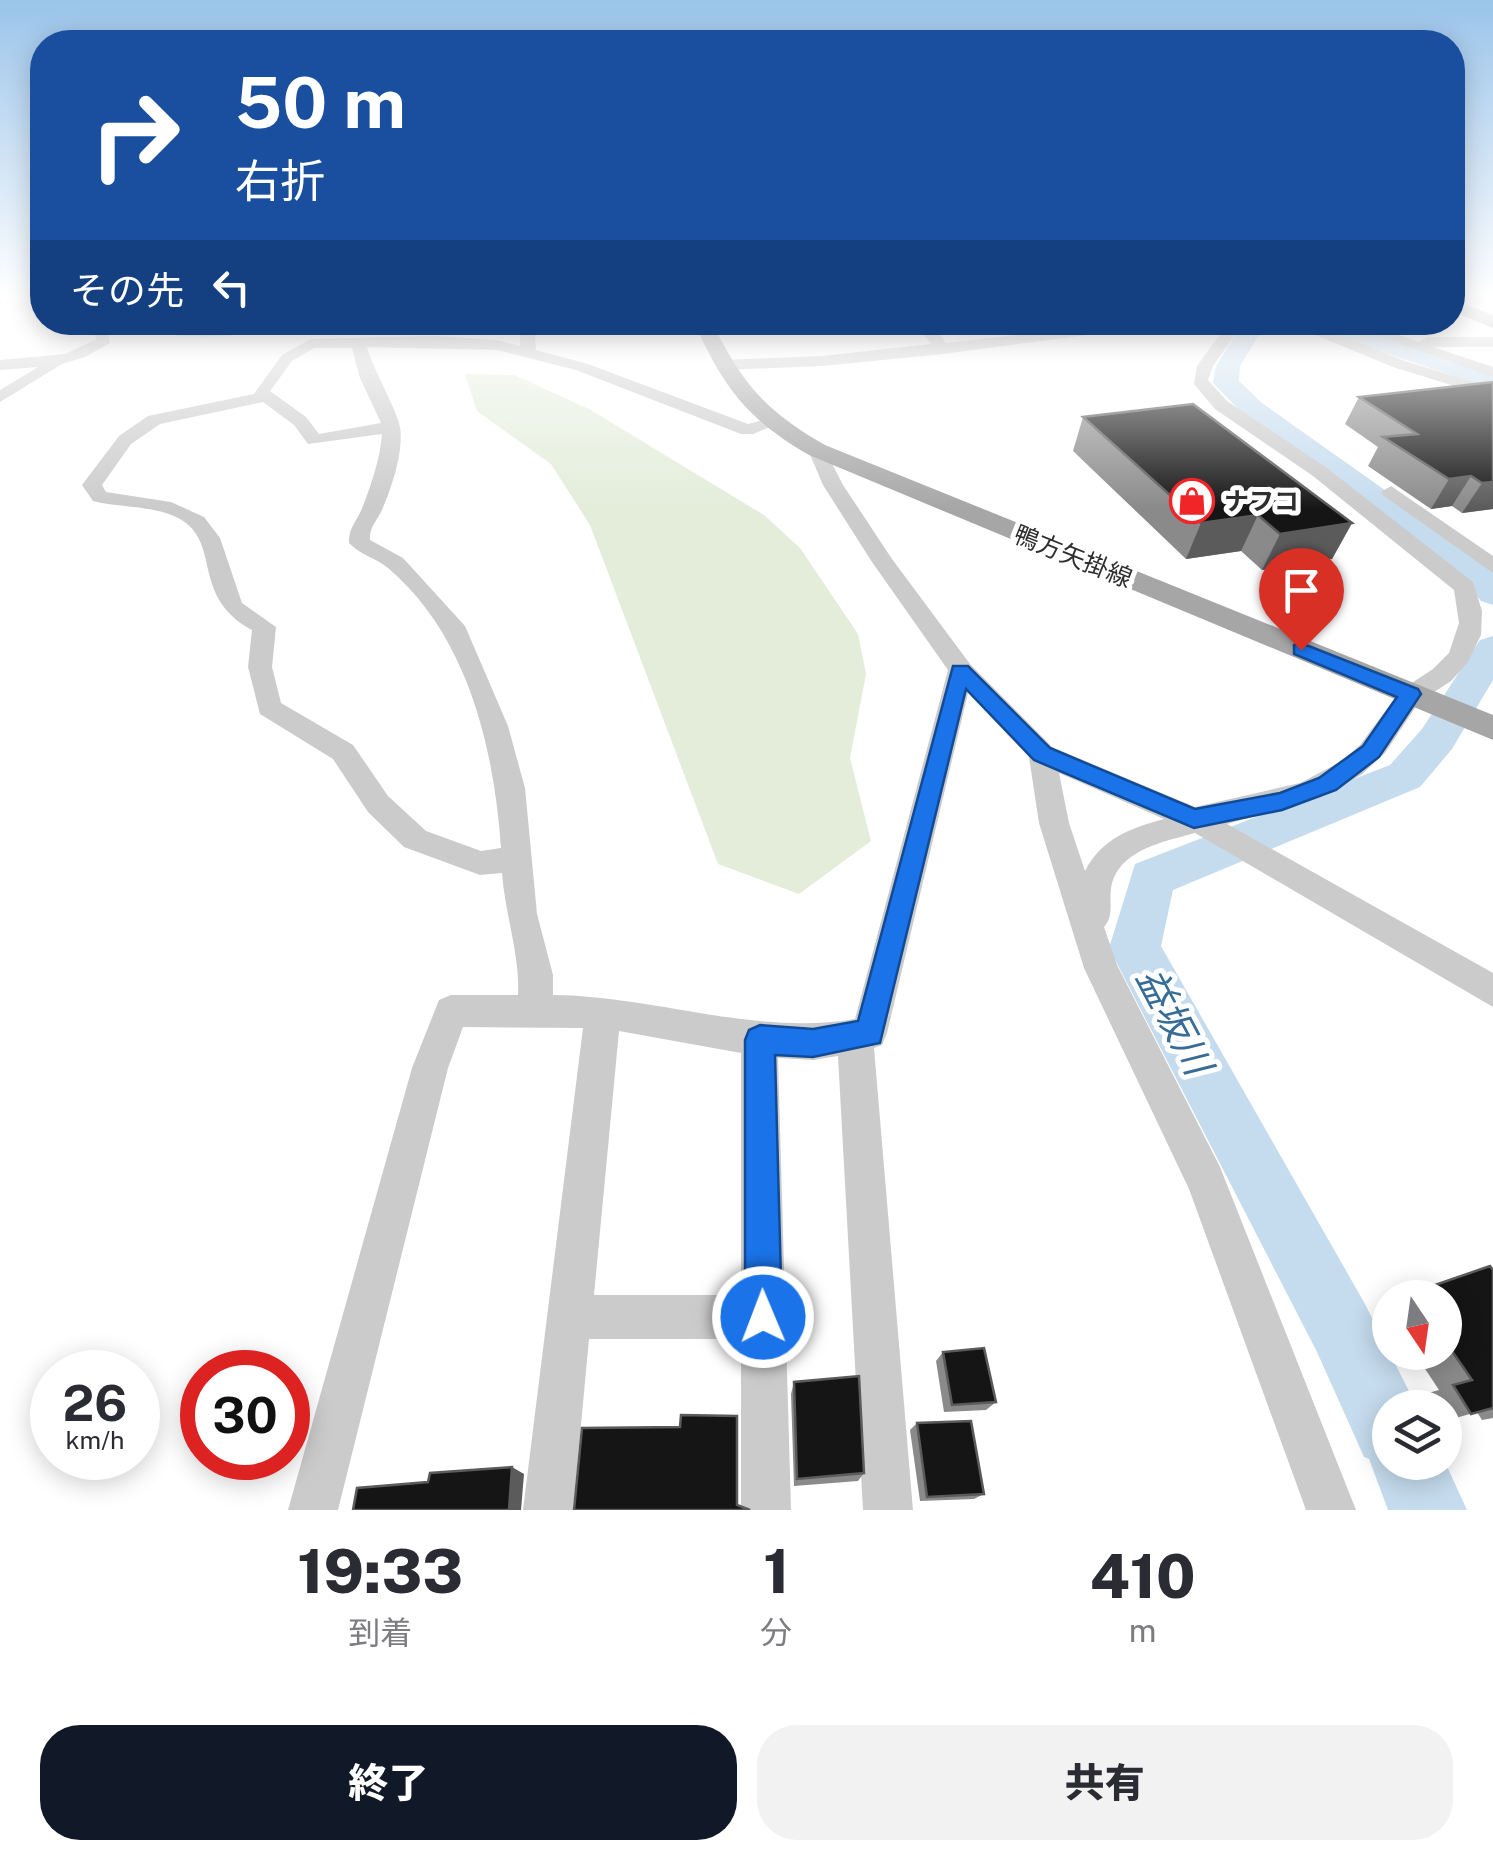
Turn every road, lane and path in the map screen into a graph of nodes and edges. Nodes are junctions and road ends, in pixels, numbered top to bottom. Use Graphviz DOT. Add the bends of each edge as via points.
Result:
graph roads {
  1 [pos="48,367"];
  2 [pos="279,367"];
  3 [pos="365,367"];
  4 [pos="583,367"];
  5 [pos="723,367"];
  6 [pos="1205,367"];
  7 [pos="1418,367"];
  8 [pos="1493,393"];
  9 [pos="267,396"];
  10 [pos="0,397"];
  11 [pos="771,422"];
  12 [pos="392,427"];
  13 [pos="817,450"];
  14 [pos="1390,492"];
  15 [pos="1493,566"];
  16 [pos="1465,587"];
  17 [pos="1493,589"];
  18 [pos="960,670"];
  19 [pos="1416,696"];
  20 [pos="1484,724"];
  21 [pos="1042,754"];
  22 [pos="1201,822"];
  23 [pos="515,859"];
  24 [pos="1101,968"];
  25 [pos="1493,991"];
  26 [pos="535,1012"];
  27 [pos="604,1012"];
  28 [pos="855,1036"];
  29 [pos="760,1040"];
  30 [pos="568,1317"];
  31 [pos="763,1317"];
  32 [pos="314,1510"];
  33 [pos="548,1510"];
  34 [pos="766,1510"];
  35 [pos="888,1510"];
  36 [pos="1332,1510"];
  1 -- 10 [label="street"];
  2 -- 9 [label="street" via="260,392"];
  3 -- 12 [label="street"];
  4 -- 11 [label="street" via="747,430"];
  5 -- 11 [label="main road, 鴨方矢掛線"];
  6 -- 16 [label="street" via="1200,382 1221,405 1320,472"];
  7 -- 8 [label="street"];
  9 -- 12 [label="street" via="314,440"];
  9 -- 23 [label="street" via="154,420 125,440 92,486 100,496 196,519 209,534 232,608 264,627 260,667 270,708 343,752 378,804 415,839 480,863"];
  11 -- 13 [label="main road, 鴨方矢掛線"];
  12 -- 23 [label="street" via="360,543 395,563 457,631 495,726 511,788"];
  13 -- 18 [label="street" via="873,546"];
  13 -- 19 [label="main road, 鴨方矢掛線"];
  14 -- 15 [label="street"];
  16 -- 17 [label="street"];
  16 -- 19 [label="street" via="1474,612 1464,651"];
  18 -- 21 [label="street"];
  18 -- 28 [label="street" via="869,1033"];
  19 -- 20 [label="main road, 鴨方矢掛線"];
  19 -- 22 [label="street" via="1371,752 1328,784"];
  21 -- 22 [label="street"];
  21 -- 24 [label="street" via="1054,823"];
  22 -- 24 [label="street" via="1126,843 1103,863 1092,890"];
  22 -- 25 [label="street"];
  23 -- 26 [label="street" via="536,975"];
  24 -- 36 [label="street" via="1206,1180"];
  26 -- 27 [label="street"];
  26 -- 32 [label="street" via="451,1011 430,1068"];
  27 -- 29 [label="street"];
  27 -- 30 [label="street"];
  28 -- 29 [label="street" via="813,1043"];
  28 -- 35 [label="street"];
  29 -- 31 [label="street"];
  30 -- 31 [label="street"];
  30 -- 33 [label="street"];
  31 -- 34 [label="street"];
}
